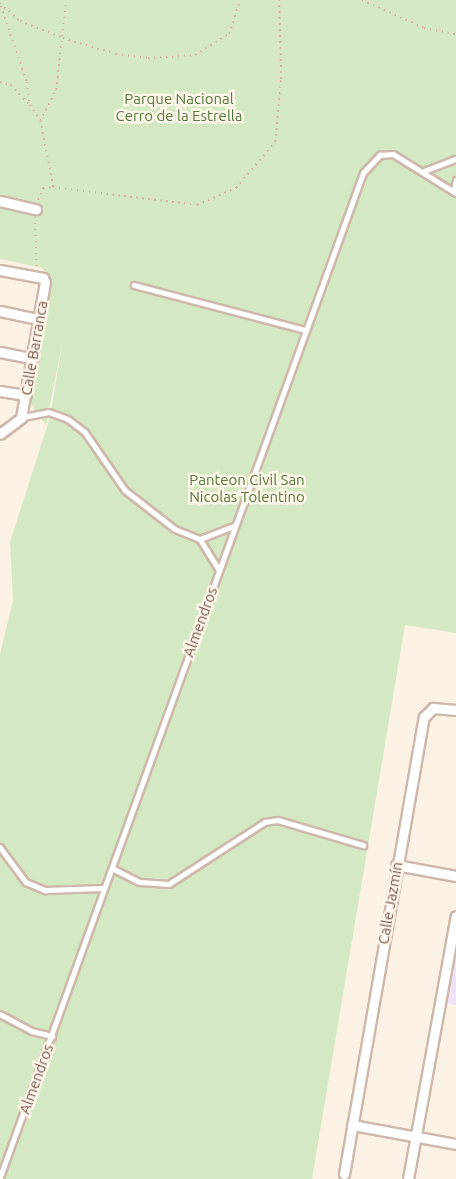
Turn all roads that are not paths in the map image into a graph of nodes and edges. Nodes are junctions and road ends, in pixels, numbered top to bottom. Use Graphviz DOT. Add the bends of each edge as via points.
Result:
graph roads {
  1 [pos="456,159"];
  2 [pos="424,171"];
  3 [pos="456,180"];
  4 [pos="455,192"];
  5 [pos="0,201"];
  6 [pos="36,209"];
  7 [pos="0,270"];
  8 [pos="134,285"];
  9 [pos="0,311"];
  10 [pos="39,319"];
  11 [pos="305,330"];
  12 [pos="0,352"];
  13 [pos="32,358"];
  14 [pos="0,390"];
  15 [pos="26,395"];
  16 [pos="21,418"];
  17 [pos="0,434"];
  18 [pos="234,526"];
  19 [pos="200,539"];
  20 [pos="219,570"];
  21 [pos="456,710"];
  22 [pos="363,845"];
  23 [pos="0,847"];
  24 [pos="396,865"];
  25 [pos="112,868"];
  26 [pos="455,872"];
  27 [pos="104,888"];
  28 [pos="456,916"];
  29 [pos="0,1014"];
  30 [pos="52,1036"];
  31 [pos="352,1125"];
  32 [pos="416,1137"];
  33 [pos="456,1144"];
  34 [pos="344,1174"];
  35 [pos="0,1178"];
  36 [pos="408,1179"];
  1 -- 2 [label="lane"];
  2 -- 4 [label="lane, Almendros"];
  2 -- 11 [label="lane, Almendros" via="393,154 370,162"];
  3 -- 4 [label="lane"];
  5 -- 6 [label="street"];
  7 -- 10 [label="street, Calle Barranca" via="42,278"];
  8 -- 11 [label="lane"];
  9 -- 10 [label="street"];
  10 -- 13 [label="street, Calle Barranca"];
  11 -- 18 [label="lane, Almendros"];
  12 -- 13 [label="street"];
  13 -- 15 [label="street, Calle Barranca"];
  14 -- 15 [label="street"];
  15 -- 16 [label="street, Calle Barranca"];
  16 -- 17 [label="street"];
  16 -- 19 [label="lane" via="29,413 49,412 85,432 101,462 153,517"];
  18 -- 19 [label="lane"];
  18 -- 20 [label="lane, Almendros"];
  19 -- 20 [label="lane"];
  20 -- 25 [label="lane, Almendros"];
  21 -- 24 [label="street, Calle Jazmín" via="433,708 424,717"];
  22 -- 25 [label="lane" via="279,820 265,822 169,884 140,882"];
  23 -- 27 [label="lane" via="26,882 45,890"];
  24 -- 26 [label="street"];
  24 -- 31 [label="street, Calle Jazmín"];
  25 -- 27 [label="lane, Almendros"];
  27 -- 30 [label="lane, Almendros"];
  28 -- 32 [label="street"];
  29 -- 30 [label="lane" via="32,1031"];
  30 -- 35 [label="lane, Almendros"];
  31 -- 32 [label="street"];
  31 -- 34 [label="street, Calle Jazmín"];
  32 -- 33 [label="street"];
  32 -- 36 [label="street"];
}
